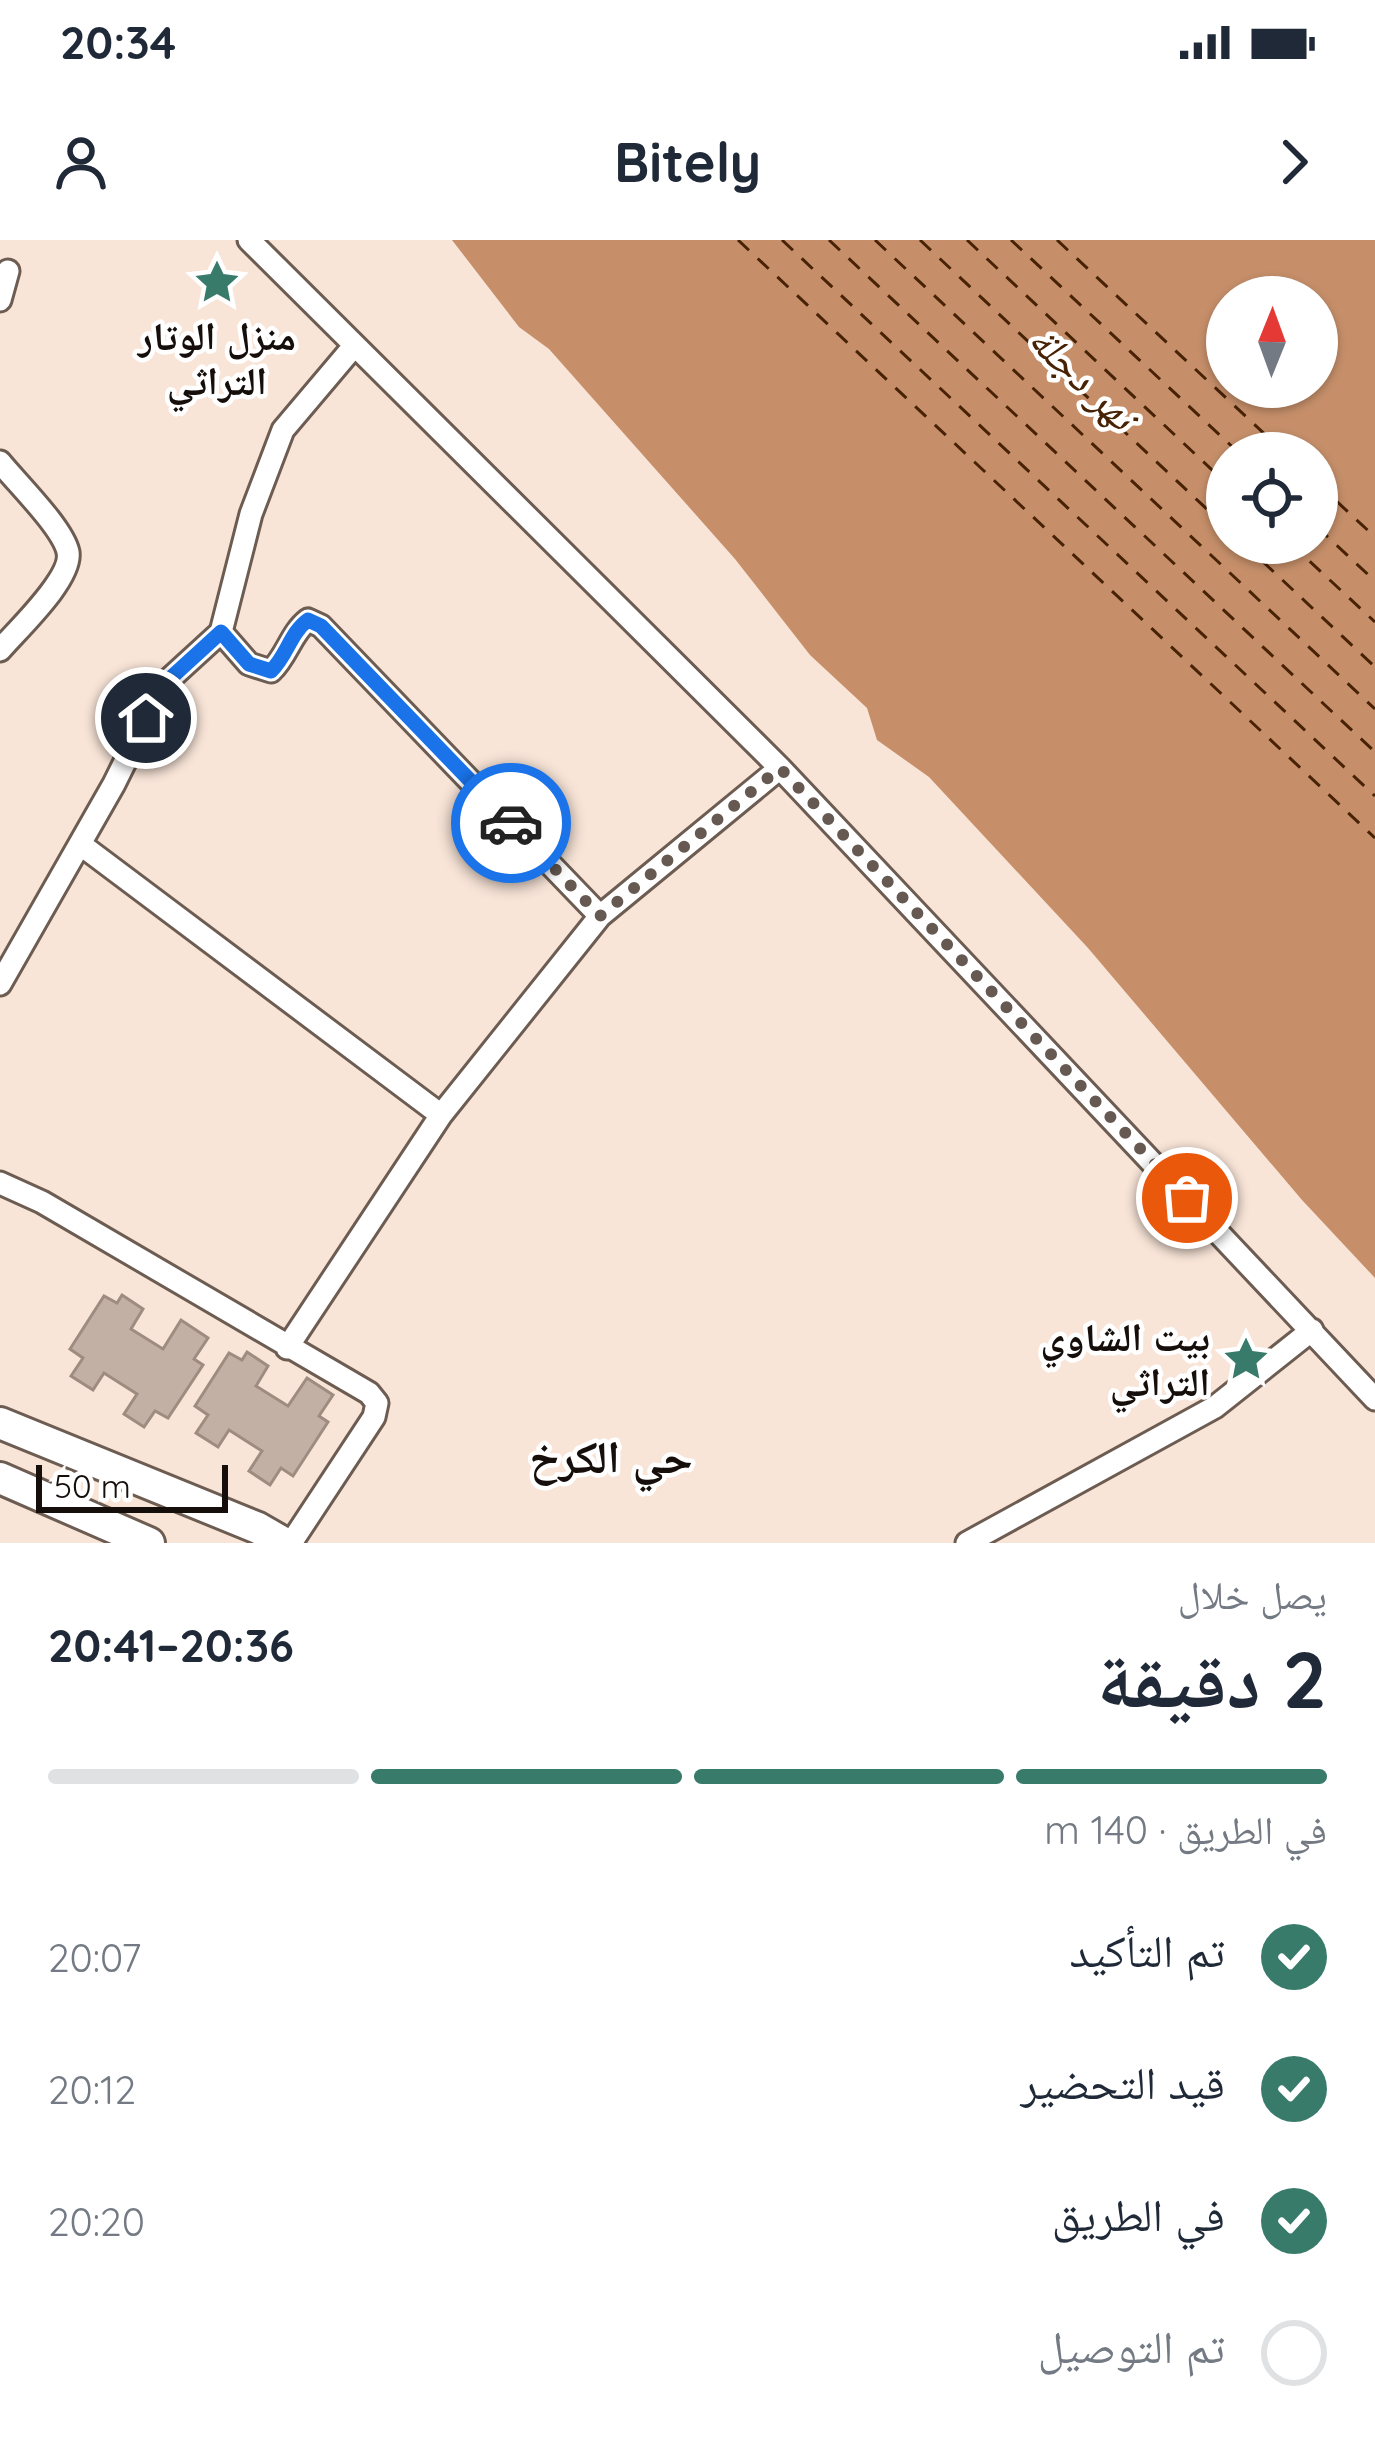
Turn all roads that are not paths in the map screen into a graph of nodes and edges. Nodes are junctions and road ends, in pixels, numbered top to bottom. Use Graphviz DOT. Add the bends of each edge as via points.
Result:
graph roads {
  1 [pos="249,240"];
  2 [pos="8,271"];
  3 [pos="0,300"];
  4 [pos="354,346"];
  5 [pos="0,463"];
  6 [pos="221,632"];
  7 [pos="0,650"];
  8 [pos="780,768"];
  9 [pos="80,844"];
  10 [pos="600,916"];
  11 [pos="0,984"];
  12 [pos="441,1115"];
  13 [pos="0,1183"];
  14 [pos="1312,1330"];
  15 [pos="287,1348"];
  16 [pos="1375,1399"];
  17 [pos="0,1423"];
  18 [pos="0,1478"];
  19 [pos="149,1543"];
  20 [pos="288,1543"];
  21 [pos="967,1543"];
  1 -- 4 [label="street"];
  2 -- 3 [label="street"];
  4 -- 6 [label="street" via="283,430 250,514"];
  4 -- 8 [label="street"];
  5 -- 7 [label="street" via="69,556 64,576"];
  6 -- 9 [label="street" via="163,685"];
  6 -- 10 [label="street" via="249,664 271,671 298,627 308,620 321,626"];
  8 -- 10 [label="street"];
  8 -- 14 [label="street"];
  9 -- 11 [label="street"];
  9 -- 12 [label="street"];
  10 -- 12 [label="street"];
  12 -- 15 [label="street"];
  13 -- 15 [label="street"];
  14 -- 16 [label="street"];
  14 -- 21 [label="street" via="1215,1407"];
  15 -- 20 [label="street" via="377,1403"];
  17 -- 20 [label="main road"];
  18 -- 19 [label="main road"];
}
